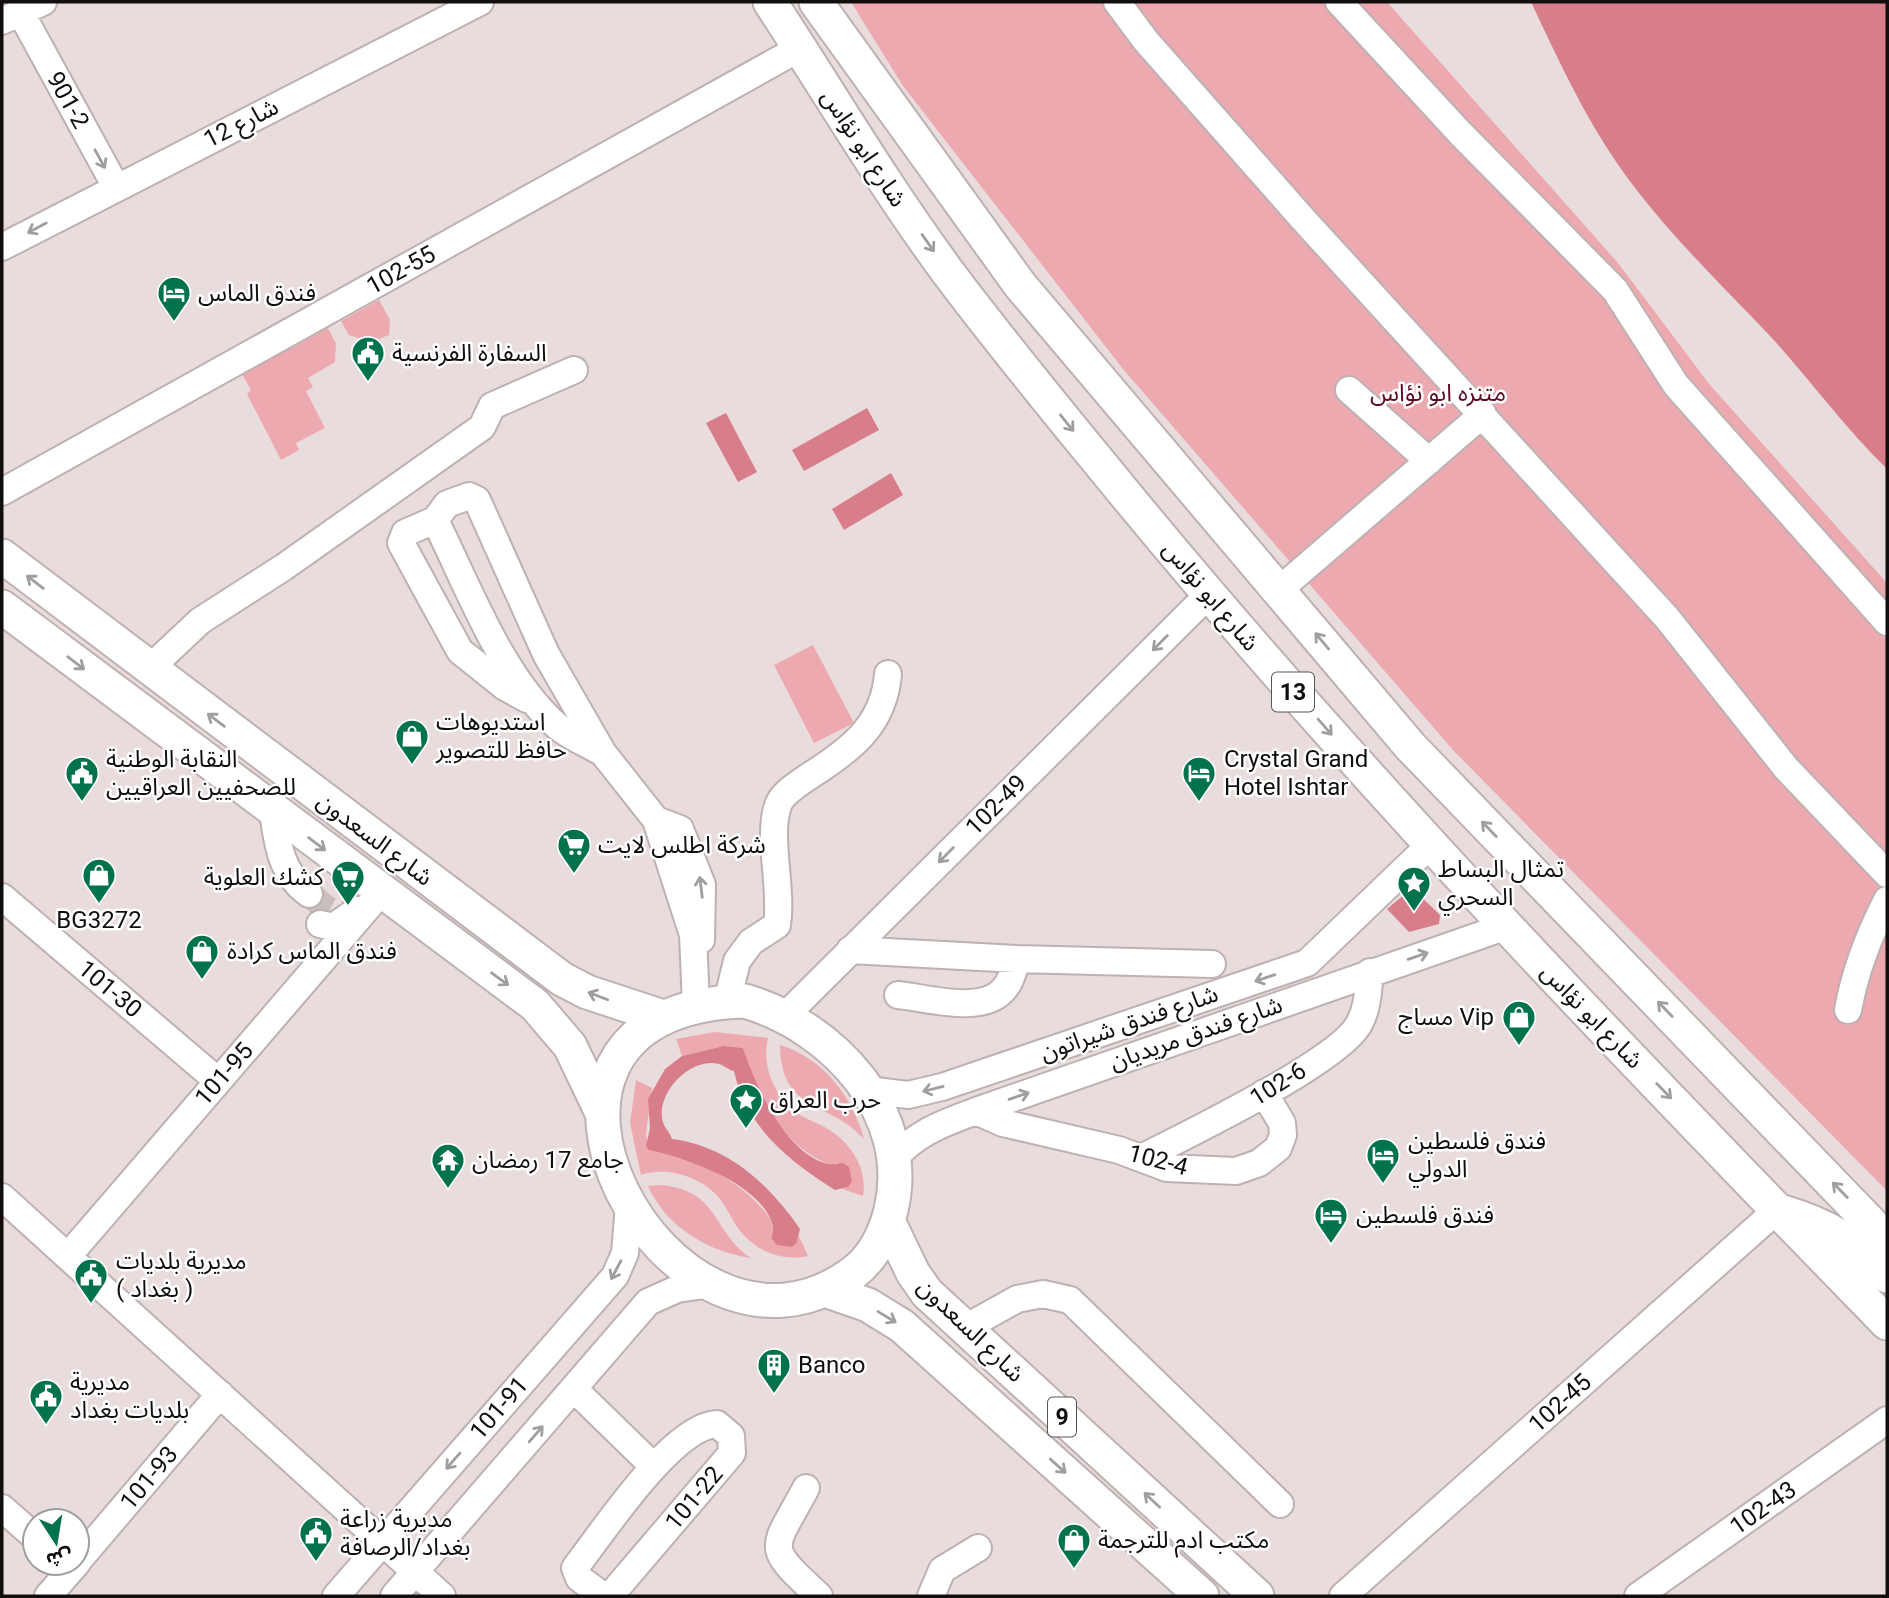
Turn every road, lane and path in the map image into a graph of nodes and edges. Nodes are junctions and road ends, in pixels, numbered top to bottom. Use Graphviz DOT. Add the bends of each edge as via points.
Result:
graph roads {
  1 [pos="480,2"];
  2 [pos="769,2"];
  3 [pos="816,2"];
  4 [pos="1117,2"];
  5 [pos="1339,2"];
  6 [pos="22,12"];
  7 [pos="432,13"];
  8 [pos="800,48"];
  9 [pos="116,187"];
  10 [pos="2,247"];
  11 [pos="573,370"];
  12 [pos="1349,390"];
  13 [pos="1483,414"];
  14 [pos="1429,461"];
  15 [pos="2,492"];
  16 [pos="435,520"];
  17 [pos="2,556"];
  18 [pos="1279,590"];
  19 [pos="1208,595"];
  20 [pos="2,607"];
  21 [pos="1887,622"];
  22 [pos="149,670"];
  23 [pos="888,674"];
  24 [pos="538,705"];
  25 [pos="603,753"];
  26 [pos="1439,777"];
  27 [pos="273,811"];
  28 [pos="1402,815"];
  29 [pos="1430,845"];
  30 [pos="1887,874"];
  31 [pos="381,892"];
  32 [pos="2,897"];
  33 [pos="304,900"];
  34 [pos="1887,900"];
  35 [pos="320,924"];
  36 [pos="1507,926"];
  37 [pos="850,950"];
  38 [pos="1017,959"];
  39 [pos="1307,963"];
  40 [pos="1212,964"];
  41 [pos="1370,972"];
  42 [pos="1318,990"];
  43 [pos="898,995"];
  44 [pos="713,1003"];
  45 [pos="1848,1010"];
  46 [pos="785,1016"];
  47 [pos="663,1017"];
  48 [pos="1036,1055"];
  49 [pos="218,1082"];
  50 [pos="1048,1085"];
  51 [pos="867,1090"];
  52 [pos="1264,1093"];
  53 [pos="976,1111"];
  54 [pos="603,1115"];
  55 [pos="1141,1158"];
  56 [pos="894,1159"];
  57 [pos="2,1197"];
  58 [pos="629,1205"];
  59 [pos="1777,1210"];
  60 [pos="888,1221"];
  61 [pos="1887,1240"];
  62 [pos="68,1256"];
  63 [pos="1887,1276"];
  64 [pos="712,1284"];
  65 [pos="825,1290"];
  66 [pos="1887,1323"];
  67 [pos="965,1328"];
  68 [pos="575,1390"];
  69 [pos="220,1394"];
  70 [pos="1887,1420"];
  71 [pos="654,1467"];
  72 [pos="806,1488"];
  73 [pos="1280,1504"];
  74 [pos="2,1508"];
  75 [pos="21,1525"];
  76 [pos="383,1541"];
  77 [pos="91,1542"];
  78 [pos="978,1548"];
  79 [pos="416,1572"];
  80 [pos="62,1577"];
  81 [pos="48,1596"];
  82 [pos="336,1596"];
  83 [pos="394,1596"];
  84 [pos="442,1596"];
  85 [pos="603,1596"];
  86 [pos="610,1596"];
  87 [pos="818,1596"];
  88 [pos="930,1596"];
  89 [pos="1202,1596"];
  90 [pos="1256,1596"];
  91 [pos="1343,1596"];
  92 [pos="1638,1596"];
  1 -- 7 [label="street, شارع 12"];
  2 -- 8 [label="main road, شارع ابو نؤاس / 13"];
  3 -- 18 [label="main road, شارع ابو نؤاس / 13" via="1020,285"];
  4 -- 13 [label="street" via="1302,218"];
  5 -- 21 [label="street" via="1608,283 1676,385"];
  6 -- 9 [label="street, 901-2, one-way"];
  7 -- 9 [label="street, شارع 12"];
  8 -- 15 [label="street, 102-55"];
  8 -- 19 [label="main road, شارع ابو نؤاس / 13, one-way" via="845,123 947,270"];
  9 -- 10 [label="street, شارع 12, one-way"];
  11 -- 22 [label="street" via="492,406 482,427 200,621"];
  12 -- 14 [label="street"];
  13 -- 14 [label="street"];
  13 -- 30 [label="street" via="1667,618 1786,768"];
  14 -- 18 [label="street"];
  16 -- 24 [label="street" via="502,653"];
  16 -- 24 [label="street" via="405,533 401,543 446,629 460,651 505,687"];
  16 -- 25 [label="street" via="447,505 469,496 477,500 546,654"];
  22 -- 17 [label="main road, شارع السعدون, one-way"];
  26 -- 18 [label="main road, شارع ابو نؤاس / 13, one-way"];
  19 -- 28 [label="main road, شارع ابو نؤاس / 13, one-way"];
  19 -- 37 [label="street, 102-49, one-way"];
  20 -- 27 [label="main road, شارع السعدون, one-way"];
  47 -- 22 [label="main road, شارع السعدون, one-way" via="604,999 562,979"];
  23 -- 44 [label="street" via="886,698 868,731 780,801 774,826 780,905 777,925 751,942"];
  24 -- 25 [label="street" via="559,727"];
  25 -- 44 [label="street" via="656,820 695,923"];
  26 -- 28 [label="main road"];
  61 -- 26 [label="main road, شارع ابو نؤاس / 13, one-way"];
  27 -- 31 [label="main road, شارع السعدون, one-way"];
  27 -- 33 [label="street" via="287,873"];
  28 -- 29 [label="main road, شارع ابو نؤاس / 13"];
  29 -- 36 [label="main road, شارع ابو نؤاس / 13"];
  29 -- 39 [label="street, شارع فندق شيراتون"];
  31 -- 35 [label="street" via="338,925"];
  31 -- 49 [label="street, 101-95"];
  31 -- 54 [label="main road, شارع السعدون, one-way" via="535,1005 570,1046"];
  32 -- 49 [label="street, 101-30"];
  34 -- 45 [label="street" via="1867,944"];
  41 -- 36 [label="street, شارع فندق مريديان, one-way"];
  36 -- 59 [label="main road, شارع ابو نؤاس / 13, one-way"];
  37 -- 38 [label="street"];
  37 -- 46 [label="street, 102-49"];
  38 -- 40 [label="street"];
  38 -- 43 [label="street" via="1006,988 993,999 977,1003"];
  39 -- 42 [label="street"];
  39 -- 48 [label="street, شارع فندق شيراتون, one-way"];
  41 -- 42 [label="street, شارع فندق مريديان"];
  41 -- 52 [label="street, 102-6" via="1359,1026 1342,1043"];
  42 -- 50 [label="street, شارع فندق مريديان"];
  44 -- 46 [label="main road" via="745,1001"];
  44 -- 47 [label="main road"];
  46 -- 51 [label="main road" via="832,1048"];
  47 -- 54 [label="main road" via="626,1043 609,1079"];
  48 -- 50 [label="street"];
  48 -- 51 [label="street, شارع فندق شيراتون, one-way" via="908,1095"];
  49 -- 62 [label="street, 101-95"];
  53 -- 50 [label="street, شارع فندق مريديان, one-way"];
  51 -- 56 [label="main road" via="888,1131"];
  52 -- 55 [label="street, 102-6"];
  52 -- 55 [label="street, 102-4" via="1282,1124 1283,1135 1278,1148 1259,1163 1236,1171 1200,1171 1167,1168"];
  53 -- 55 [label="street, 102-4" via="1003,1123"];
  53 -- 56 [label="street, شارع فندق مريديان" via="911,1140"];
  54 -- 58 [label="main road" via="612,1171"];
  56 -- 60 [label="main road" via="895,1189"];
  57 -- 62 [label="street"];
  58 -- 64 [label="main road" via="665,1252"];
  58 -- 76 [label="street, 101-91, one-way" via="625,1253 615,1276"];
  59 -- 63 [label="main road" via="1830,1228"];
  59 -- 66 [label="main road, شارع ابو نؤاس / 13"];
  59 -- 91 [label="street, 102-45"];
  60 -- 65 [label="main road" via="858,1270"];
  60 -- 67 [label="main road, شارع السعدون / 9" via="927,1293"];
  62 -- 69 [label="street"];
  64 -- 65 [label="main road" via="769,1299"];
  64 -- 68 [label="street, 101-91" via="677,1289 648,1302"];
  65 -- 89 [label="main road, شارع السعدون / 9, one-way" via="868,1305 902,1326"];
  67 -- 73 [label="street" via="1017,1299 1043,1294 1070,1300"];
  90 -- 67 [label="main road, شارع السعدون / 9, one-way"];
  68 -- 71 [label="street, 101-22"];
  79 -- 68 [label="street, 101-91, one-way"];
  69 -- 76 [label="street"];
  69 -- 77 [label="street, 101-93"];
  70 -- 92 [label="street, 102-43"];
  71 -- 85 [label="street, 101-22" via="575,1568 579,1578"];
  71 -- 86 [label="street, 101-22" via="688,1433 704,1424 717,1424 731,1436 732,1453"];
  72 -- 87 [label="street" via="777,1544 778,1556"];
  74 -- 75 [label="street"];
  76 -- 79 [label="street"];
  76 -- 82 [label="street, 101-91"];
  78 -- 88 [label="street" via="942,1570"];
  79 -- 83 [label="street, 101-91"];
  79 -- 84 [label="street"];
  80 -- 81 [label="street, 101-93"];
}
